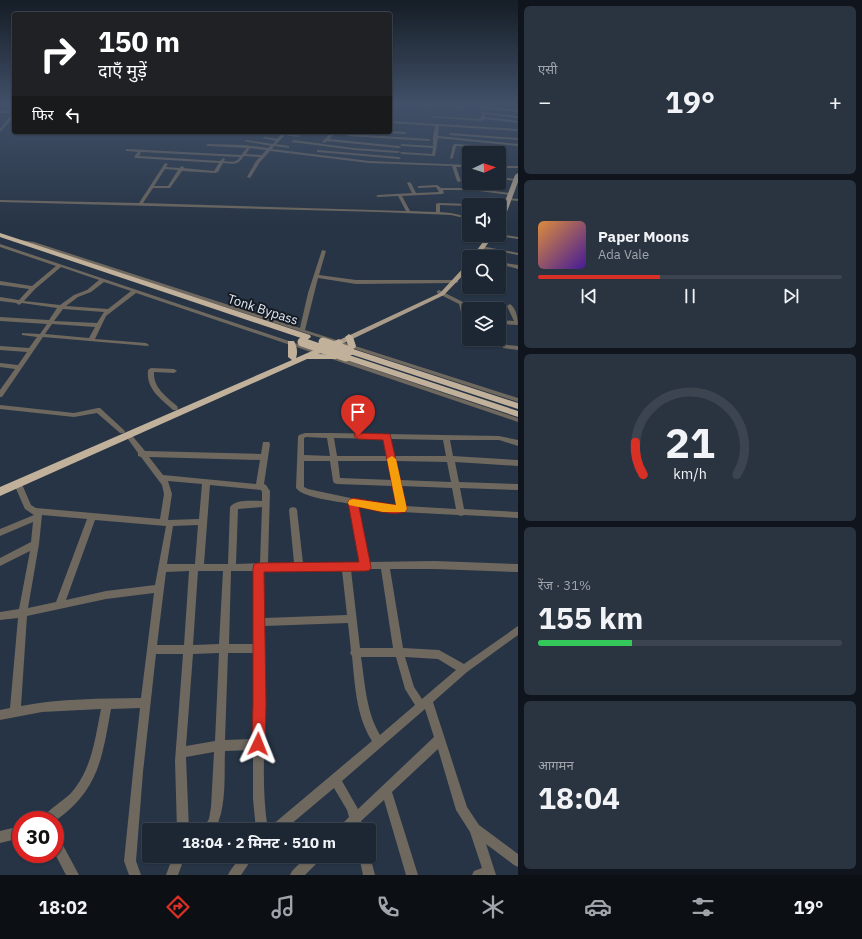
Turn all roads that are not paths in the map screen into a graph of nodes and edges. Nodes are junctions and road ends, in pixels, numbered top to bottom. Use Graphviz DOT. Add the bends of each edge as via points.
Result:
graph roads {
  1 [pos="356,143"];
  2 [pos="265,144"];
  3 [pos="291,144"];
  4 [pos="314,144"];
  5 [pos="340,144"];
  6 [pos="372,144"];
  7 [pos="434,144"];
  8 [pos="507,144"];
  9 [pos="208,145"];
  10 [pos="273,145"];
  11 [pos="322,145"];
  12 [pos="518,145"];
  13 [pos="215,146"];
  14 [pos="235,146"];
  15 [pos="387,146"];
  16 [pos="248,147"];
  17 [pos="288,147"];
  18 [pos="337,147"];
  19 [pos="434,148"];
  20 [pos="354,149"];
  21 [pos="518,149"];
  22 [pos="127,150"];
  23 [pos="269,150"];
  24 [pos="371,150"];
  25 [pos="140,151"];
  26 [pos="212,151"];
  27 [pos="318,151"];
  28 [pos="283,152"];
  29 [pos="386,152"];
  30 [pos="333,153"];
  31 [pos="207,154"];
  32 [pos="224,155"];
  33 [pos="242,155"];
  34 [pos="353,155"];
  35 [pos="262,156"];
  36 [pos="314,156"];
  37 [pos="370,156"];
  38 [pos="386,157"];
  39 [pos="330,158"];
  40 [pos="399,158"];
  41 [pos="451,158"];
  42 [pos="170,159"];
  43 [pos="186,160"];
  44 [pos="352,160"];
  45 [pos="204,161"];
  46 [pos="221,162"];
  47 [pos="369,162"];
  48 [pos="386,163"];
  49 [pos="454,165"];
  50 [pos="462,166"];
  51 [pos="506,167"];
  52 [pos="518,167"];
  53 [pos="164,168"];
  54 [pos="181,169"];
  55 [pos="198,170"];
  56 [pos="249,177"];
  57 [pos="506,178"];
  58 [pos="517,178"];
  59 [pos="459,181"];
  60 [pos="409,184"];
  61 [pos="152,187"];
  62 [pos="419,187"];
  63 [pos="440,189"];
  64 [pos="399,195"];
  65 [pos="415,195"];
  66 [pos="378,196"];
  67 [pos="510,196"];
  68 [pos="518,200"];
  69 [pos="0,201"];
  70 [pos="141,204"];
  71 [pos="462,205"];
  72 [pos="507,206"];
  73 [pos="409,212"];
  74 [pos="438,214"];
  75 [pos="462,217"];
  76 [pos="0,235"];
  77 [pos="506,236"];
  78 [pos="518,238"];
  79 [pos="0,240"];
  80 [pos="486,242"];
  81 [pos="0,245"];
  82 [pos="483,247"];
  83 [pos="481,250"];
  84 [pos="324,251"];
  85 [pos="518,254"];
  86 [pos="506,264"];
  87 [pos="59,266"];
  88 [pos="518,267"];
  89 [pos="462,274"];
  90 [pos="316,276"];
  91 [pos="103,280"];
  92 [pos="456,281"];
  93 [pos="0,283"];
  94 [pos="9,284"];
  95 [pos="33,288"];
  96 [pos="0,289"];
  97 [pos="135,291"];
  98 [pos="443,291"];
  99 [pos="0,299"];
  100 [pos="19,303"];
  101 [pos="462,303"];
  102 [pos="510,306"];
  103 [pos="60,308"];
  104 [pos="108,311"];
  105 [pos="0,319"];
  106 [pos="50,322"];
  107 [pos="506,322"];
  108 [pos="518,323"];
  109 [pos="98,325"];
  110 [pos="24,334"];
  111 [pos="40,335"];
  112 [pos="304,337"];
  113 [pos="349,337"];
  114 [pos="92,340"];
  115 [pos="335,341"];
  116 [pos="291,343"];
  117 [pos="146,345"];
  118 [pos="504,346"];
  119 [pos="0,348"];
  120 [pos="518,348"];
  121 [pos="30,350"];
  122 [pos="313,351"];
  123 [pos="350,351"];
  124 [pos="292,357"];
  125 [pos="333,357"];
  126 [pos="303,358"];
  127 [pos="0,365"];
  128 [pos="19,367"];
  129 [pos="174,371"];
  130 [pos="0,395"];
  131 [pos="518,400"];
  132 [pos="518,406"];
  133 [pos="0,407"];
  134 [pos="175,408"];
  135 [pos="518,414"];
  136 [pos="518,420"];
  137 [pos="125,433"];
  138 [pos="330,435"];
  139 [pos="387,436"];
  140 [pos="446,438"];
  141 [pos="518,443"];
  142 [pos="266,444"];
  143 [pos="141,454"];
  144 [pos="264,457"];
  145 [pos="301,458"];
  146 [pos="333,458"];
  147 [pos="392,458"];
  148 [pos="451,459"];
  149 [pos="518,463"];
  150 [pos="162,478"];
  151 [pos="206,482"];
  152 [pos="18,484"];
  153 [pos="397,484"];
  154 [pos="0,485"];
  155 [pos="260,485"];
  156 [pos="456,485"];
  157 [pos="518,487"];
  158 [pos="0,492"];
  159 [pos="353,502"];
  160 [pos="265,504"];
  161 [pos="402,509"];
  162 [pos="293,510"];
  163 [pos="461,513"];
  164 [pos="37,514"];
  165 [pos="518,515"];
  166 [pos="92,516"];
  167 [pos="167,522"];
  168 [pos="202,522"];
  169 [pos="0,533"];
  170 [pos="35,544"];
  171 [pos="0,562"];
  172 [pos="385,566"];
  173 [pos="299,567"];
  174 [pos="346,567"];
  175 [pos="366,567"];
  176 [pos="162,568"];
  177 [pos="197,568"];
  178 [pos="230,568"];
  179 [pos="261,568"];
  180 [pos="518,568"];
  181 [pos="159,588"];
  182 [pos="60,604"];
  183 [pos="23,613"];
  184 [pos="0,616"];
  185 [pos="352,619"];
  186 [pos="259,622"];
  187 [pos="518,630"];
  188 [pos="259,648"];
  189 [pos="189,649"];
  190 [pos="224,649"];
  191 [pos="152,650"];
  192 [pos="399,652"];
  193 [pos="355,653"];
  194 [pos="464,669"];
  195 [pos="146,703"];
  196 [pos="107,704"];
  197 [pos="424,704"];
  198 [pos="15,712"];
  199 [pos="0,715"];
  200 [pos="439,740"];
  201 [pos="379,743"];
  202 [pos="258,744"];
  203 [pos="220,746"];
  204 [pos="181,752"];
  205 [pos="334,780"];
  206 [pos="386,790"];
  207 [pos="61,811"];
  208 [pos="183,823"];
  209 [pos="213,823"];
  210 [pos="261,823"];
  211 [pos="283,823"];
  212 [pos="356,823"];
  213 [pos="359,823"];
  214 [pos="475,829"];
  215 [pos="12,834"];
  216 [pos="0,837"];
  217 [pos="64,858"];
  218 [pos="518,862"];
  219 [pos="176,863"];
  220 [pos="243,863"];
  221 [pos="309,863"];
  222 [pos="366,863"];
  223 [pos="486,874"];
  224 [pos="73,875"];
  225 [pos="135,875"];
  226 [pos="172,875"];
  227 [pos="234,875"];
  228 [pos="296,875"];
  229 [pos="369,875"];
  230 [pos="412,875"];
  1 -- 20 [label="street"];
  2 -- 10 [label="street"];
  3 -- 17 [label="street"];
  4 -- 11 [label="street"];
  5 -- 18 [label="street"];
  6 -- 15 [label="street"];
  6 -- 24 [label="street"];
  7 -- 19 [label="street"];
  8 -- 12 [label="street"];
  9 -- 13 [label="street"];
  10 -- 17 [label="street"];
  10 -- 23 [label="street"];
  11 -- 18 [label="street"];
  11 -- 27 [label="street"];
  13 -- 14 [label="street"];
  13 -- 26 [label="street"];
  14 -- 16 [label="street"];
  15 -- 19 [label="street"];
  15 -- 29 [label="street"];
  16 -- 23 [label="street"];
  16 -- 33 [label="street"];
  17 -- 28 [label="street"];
  18 -- 20 [label="street"];
  18 -- 30 [label="street"];
  19 -- 29 [label="street" via="434,155"];
  20 -- 24 [label="street"];
  20 -- 34 [label="street"];
  21 -- 41 [label="street" via="457,144"];
  22 -- 25 [label="street"];
  23 -- 28 [label="street"];
  23 -- 35 [label="street"];
  24 -- 29 [label="street"];
  24 -- 37 [label="street"];
  25 -- 31 [label="street"];
  25 -- 42 [label="street" via="136,157"];
  27 -- 30 [label="street"];
  27 -- 36 [label="street"];
  28 -- 36 [label="street"];
  29 -- 38 [label="street"];
  30 -- 34 [label="street"];
  30 -- 39 [label="street"];
  31 -- 32 [label="street"];
  31 -- 45 [label="street"];
  32 -- 33 [label="street"];
  32 -- 46 [label="street"];
  33 -- 35 [label="street"];
  33 -- 46 [label="street" via="237,162"];
  34 -- 37 [label="street"];
  34 -- 44 [label="street"];
  35 -- 56 [label="street"];
  36 -- 39 [label="street"];
  37 -- 38 [label="street"];
  37 -- 47 [label="street"];
  38 -- 40 [label="street"];
  38 -- 48 [label="street"];
  39 -- 44 [label="street"];
  42 -- 43 [label="street"];
  42 -- 53 [label="street"];
  43 -- 45 [label="street"];
  43 -- 54 [label="street"];
  44 -- 47 [label="street"];
  45 -- 46 [label="street"];
  45 -- 55 [label="street"];
  46 -- 55 [label="street" via="216,171"];
  47 -- 48 [label="street"];
  48 -- 49 [label="street"];
  49 -- 50 [label="street"];
  49 -- 59 [label="street"];
  51 -- 52 [label="street"];
  53 -- 54 [label="street"];
  53 -- 61 [label="street"];
  54 -- 55 [label="street"];
  54 -- 61 [label="street" via="169,187"];
  57 -- 58 [label="street"];
  58 -- 67 [label="main road"];
  60 -- 65 [label="street"];
  61 -- 70 [label="street"];
  62 -- 63 [label="street" via="437,186"];
  63 -- 65 [label="street" via="442,193"];
  63 -- 67 [label="street" via="488,189"];
  64 -- 65 [label="street"];
  64 -- 66 [label="street"];
  64 -- 73 [label="street"];
  67 -- 68 [label="street"];
  67 -- 72 [label="main road"];
  69 -- 70 [label="street"];
  70 -- 73 [label="street"];
  71 -- 74 [label="street" via="438,204"];
  73 -- 74 [label="street"];
  74 -- 75 [label="street"];
  76 -- 112 [label="highway, Tonk Bypass"];
  77 -- 78 [label="street"];
  79 -- 112 [label="highway"];
  80 -- 82 [label="main road"];
  81 -- 87 [label="street"];
  82 -- 83 [label="main road"];
  82 -- 85 [label="street"];
  84 -- 90 [label="street"];
  86 -- 88 [label="street"];
  87 -- 91 [label="street"];
  87 -- 95 [label="street"];
  89 -- 92 [label="main road"];
  90 -- 92 [label="street" via="356,282"];
  90 -- 112 [label="street"];
  91 -- 97 [label="street"];
  91 -- 103 [label="street"];
  92 -- 98 [label="main road"];
  93 -- 94 [label="street"];
  94 -- 95 [label="street"];
  94 -- 96 [label="street"];
  95 -- 100 [label="street"];
  97 -- 104 [label="street"];
  97 -- 116 [label="street"];
  98 -- 101 [label="street"];
  98 -- 113 [label="main road"];
  98 -- 115 [label="main road"];
  99 -- 100 [label="street"];
  100 -- 103 [label="street"];
  102 -- 108 [label="street"];
  103 -- 104 [label="street"];
  103 -- 106 [label="street"];
  104 -- 109 [label="street"];
  105 -- 106 [label="street"];
  106 -- 109 [label="street"];
  106 -- 111 [label="street"];
  107 -- 108 [label="street"];
  109 -- 114 [label="street"];
  110 -- 111 [label="street"];
  111 -- 114 [label="street"];
  111 -- 121 [label="street"];
  112 -- 115 [label="street"];
  112 -- 123 [label="highway, bridge"];
  113 -- 115 [label="main road"];
  113 -- 123 [label="highway"];
  114 -- 117 [label="street"];
  115 -- 122 [label="highway"];
  115 -- 123 [label="street"];
  116 -- 122 [label="street"];
  116 -- 124 [label="highway"];
  118 -- 120 [label="street"];
  119 -- 121 [label="street"];
  121 -- 128 [label="street"];
  122 -- 124 [label="highway"];
  122 -- 125 [label="street"];
  122 -- 126 [label="highway"];
  123 -- 131 [label="street"];
  123 -- 132 [label="highway"];
  123 -- 135 [label="highway"];
  124 -- 134 [label="highway"];
  125 -- 126 [label="highway"];
  125 -- 136 [label="street"];
  126 -- 137 [label="highway"];
  127 -- 128 [label="street"];
  128 -- 130 [label="street"];
  129 -- 134 [label="street" via="155,369 150,372 154,388"];
  133 -- 137 [label="street" via="74,415 98,410"];
  134 -- 137 [label="highway"];
  137 -- 143 [label="street"];
  137 -- 152 [label="highway"];
  137 -- 154 [label="highway"];
  138 -- 139 [label="street"];
  138 -- 145 [label="street" via="302,436"];
  138 -- 146 [label="street"];
  139 -- 140 [label="street"];
  139 -- 147 [label="street"];
  140 -- 141 [label="street" via="499,438"];
  140 -- 148 [label="street"];
  142 -- 144 [label="street"];
  143 -- 144 [label="street"];
  143 -- 150 [label="street"];
  144 -- 155 [label="street"];
  145 -- 146 [label="street"];
  145 -- 159 [label="street" via="302,491"];
  146 -- 147 [label="street"];
  146 -- 153 [label="street" via="336,481"];
  147 -- 148 [label="street"];
  147 -- 153 [label="street"];
  148 -- 149 [label="street"];
  148 -- 156 [label="street"];
  150 -- 151 [label="street"];
  150 -- 167 [label="street" via="168,494"];
  151 -- 155 [label="street"];
  151 -- 168 [label="street"];
  152 -- 158 [label="highway"];
  152 -- 164 [label="street" via="28,506"];
  153 -- 156 [label="street"];
  153 -- 161 [label="street"];
  155 -- 160 [label="street" via="266,491"];
  156 -- 157 [label="street"];
  156 -- 163 [label="street"];
  159 -- 161 [label="street"];
  159 -- 175 [label="street"];
  160 -- 178 [label="street" via="234,507"];
  160 -- 179 [label="street"];
  161 -- 163 [label="street"];
  162 -- 173 [label="street"];
  163 -- 165 [label="street"];
  164 -- 166 [label="street"];
  164 -- 169 [label="street"];
  164 -- 170 [label="street"];
  166 -- 167 [label="street"];
  166 -- 182 [label="street"];
  167 -- 168 [label="street"];
  167 -- 176 [label="street"];
  168 -- 177 [label="street"];
  170 -- 171 [label="street"];
  170 -- 183 [label="street"];
  172 -- 175 [label="street"];
  172 -- 180 [label="street" via="462,565"];
  172 -- 192 [label="street"];
  173 -- 174 [label="street"];
  173 -- 179 [label="street"];
  174 -- 175 [label="street"];
  174 -- 185 [label="street"];
  176 -- 177 [label="street"];
  176 -- 181 [label="street"];
  177 -- 178 [label="street"];
  177 -- 189 [label="street"];
  178 -- 179 [label="street"];
  178 -- 190 [label="street"];
  179 -- 186 [label="street"];
  181 -- 182 [label="street"];
  181 -- 191 [label="street"];
  182 -- 183 [label="street"];
  183 -- 184 [label="street"];
  183 -- 198 [label="street"];
  185 -- 186 [label="street"];
  185 -- 193 [label="street"];
  186 -- 188 [label="street"];
  187 -- 194 [label="street"];
  188 -- 190 [label="street"];
  188 -- 202 [label="street"];
  189 -- 190 [label="street"];
  189 -- 191 [label="street"];
  189 -- 204 [label="street"];
  190 -- 203 [label="street"];
  191 -- 195 [label="street"];
  192 -- 193 [label="street"];
  192 -- 194 [label="street" via="440,654"];
  192 -- 197 [label="street" via="408,684"];
  193 -- 201 [label="street" via="364,710 369,727"];
  194 -- 197 [label="street"];
  195 -- 196 [label="street"];
  195 -- 225 [label="street" via="131,839 130,860"];
  196 -- 198 [label="street" via="42,707"];
  196 -- 207 [label="street" via="93,768 78,793"];
  197 -- 200 [label="street"];
  197 -- 201 [label="street"];
  198 -- 199 [label="street"];
  200 -- 206 [label="street"];
  200 -- 214 [label="street" via="462,810"];
  201 -- 205 [label="street"];
  202 -- 203 [label="street"];
  202 -- 210 [label="street" via="257,791"];
  203 -- 204 [label="street"];
  203 -- 209 [label="street"];
  204 -- 208 [label="street"];
  205 -- 211 [label="street"];
  205 -- 212 [label="street" via="348,800"];
  206 -- 213 [label="street"];
  206 -- 230 [label="street"];
  214 -- 218 [label="street"];
  214 -- 223 [label="street"];
  215 -- 216 [label="street"];
  217 -- 224 [label="street"];
  219 -- 226 [label="street"];
  220 -- 227 [label="street"];
  221 -- 228 [label="street"];
  222 -- 229 [label="street"];
}
